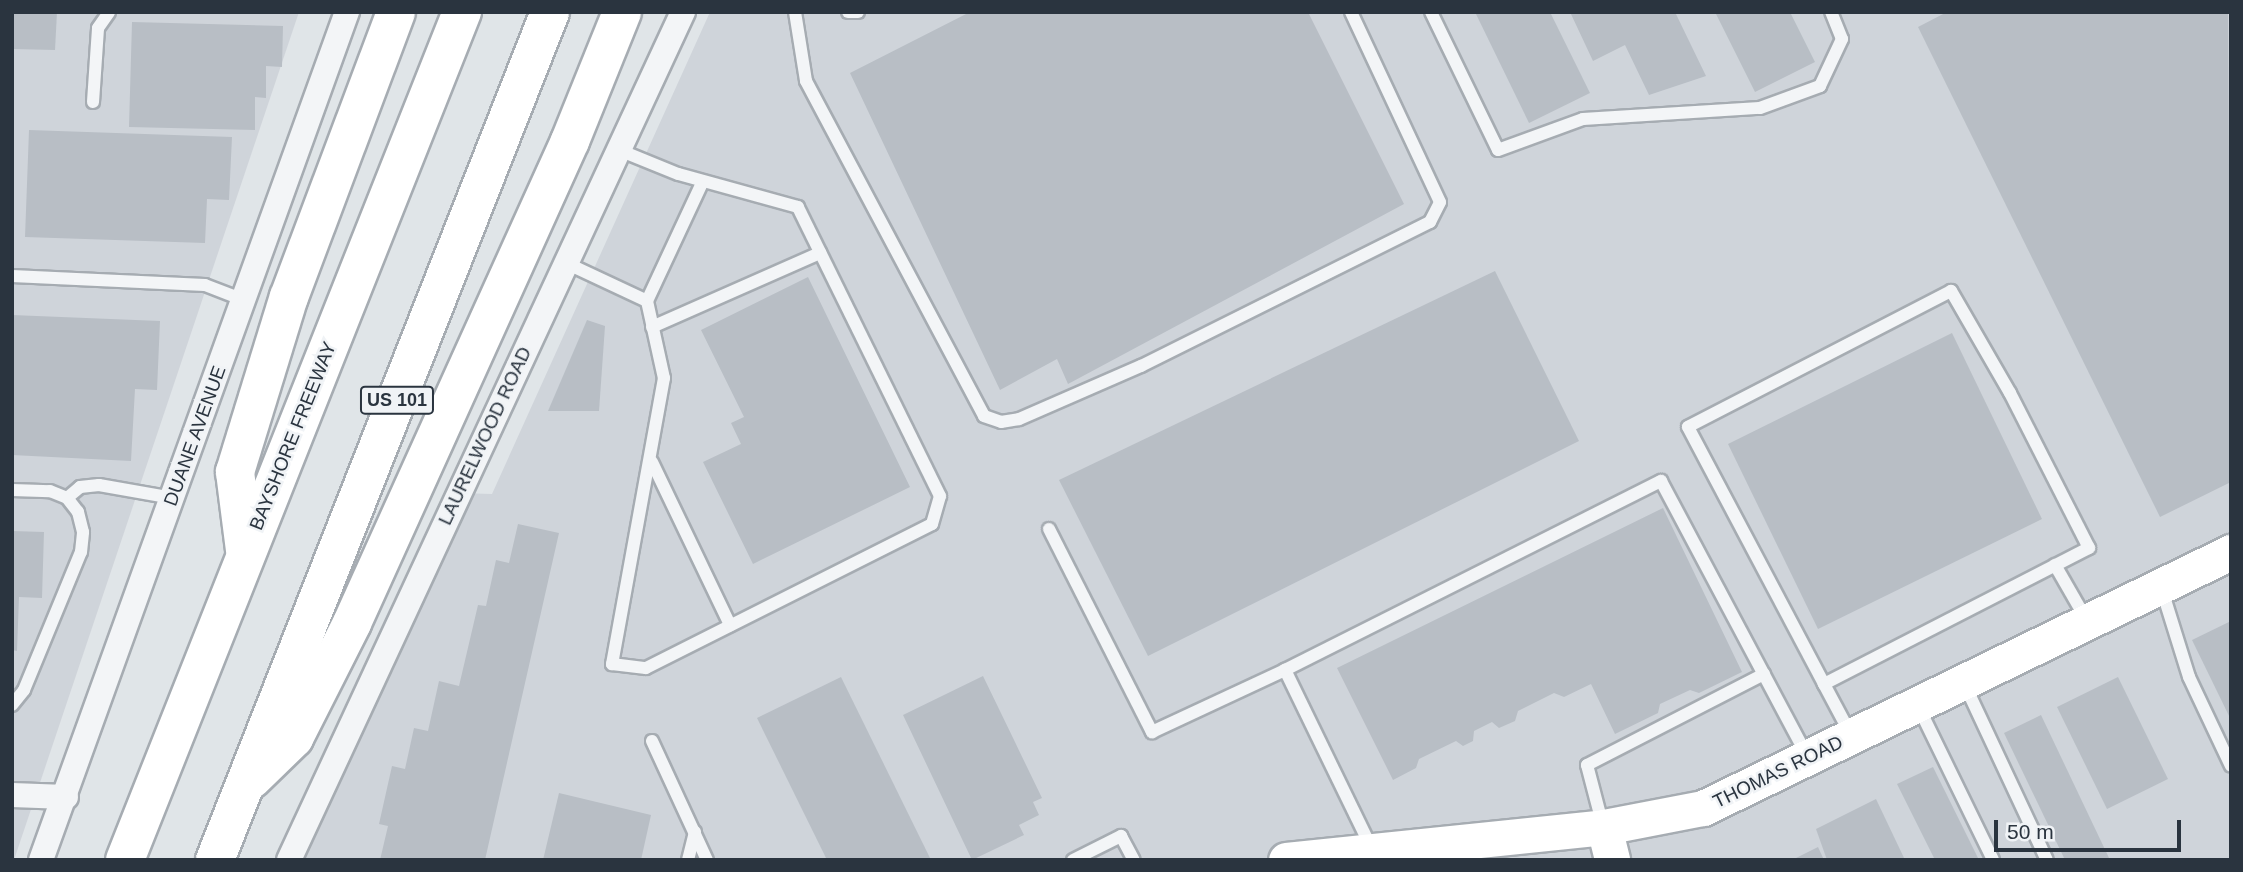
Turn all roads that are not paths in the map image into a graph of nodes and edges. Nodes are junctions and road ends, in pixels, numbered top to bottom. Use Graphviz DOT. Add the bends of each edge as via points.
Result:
graph roads {
  1 [pos="109,12"];
  2 [pos="346,12"];
  3 [pos="396,12"];
  4 [pos="462,12"];
  5 [pos="550,12"];
  6 [pos="622,12"];
  7 [pos="640,12"];
  8 [pos="683,12"];
  9 [pos="795,12"];
  10 [pos="848,12"];
  11 [pos="858,12"];
  12 [pos="1351,12"];
  13 [pos="1431,12"];
  14 [pos="1831,12"];
  15 [pos="93,103"];
  16 [pos="570,141"];
  17 [pos="619,150"];
  18 [pos="702,181"];
  19 [pos="821,253"];
  20 [pos="566,263"];
  21 [pos="12,276"];
  22 [pos="244,300"];
  23 [pos="647,301"];
  24 [pos="652,327"];
  25 [pos="652,462"];
  26 [pos="12,490"];
  27 [pos="67,498"];
  28 [pos="173,498"];
  29 [pos="1049,529"];
  30 [pos="246,552"];
  31 [pos="2231,552"];
  32 [pos="2054,565"];
  33 [pos="2161,586"];
  34 [pos="2088,622"];
  35 [pos="730,625"];
  36 [pos="1285,670"];
  37 [pos="1764,674"];
  38 [pos="1964,682"];
  39 [pos="1824,684"];
  40 [pos="12,705"];
  41 [pos="1918,705"];
  42 [pos="1852,736"];
  43 [pos="652,741"];
  44 [pos="1808,758"];
  45 [pos="2231,766"];
  46 [pos="243,787"];
  47 [pos="12,795"];
  48 [pos="66,797"];
  49 [pos="695,832"];
  50 [pos="1608,843"];
  51 [pos="1374,854"];
  52 [pos="41,860"];
  53 [pos="125,860"];
  54 [pos="215,860"];
  55 [pos="289,860"];
  56 [pos="688,860"];
  57 [pos="707,860"];
  58 [pos="1073,860"];
  59 [pos="1134,860"];
  60 [pos="1286,860"];
  61 [pos="1993,860"];
  62 [pos="2047,860"];
  1 -- 15 [label="lane" via="99,28"];
  2 -- 22 [label="street, DUANE AVENUE"];
  3 -- 30 [label="highway" via="289,297 235,472"];
  4 -- 30 [label="highway, BAYSHORE FREEWAY"];
  5 -- 46 [label="highway, US 101"];
  6 -- 16 [label="highway"];
  7 -- 16 [label="highway" via="603,94"];
  8 -- 17 [label="street, LAURELWOOD ROAD"];
  9 -- 12 [label="lane" via="806,81 984,416 1001,422 1019,419 1141,366 1430,222 1440,202"];
  10 -- 11 [label="lane"];
  13 -- 14 [label="lane" via="1498,150 1583,120 1760,108 1820,86 1842,39"];
  16 -- 46 [label="highway" via="352,623 294,738"];
  17 -- 18 [label="lane"];
  17 -- 20 [label="street, LAURELWOOD ROAD"];
  18 -- 19 [label="lane" via="798,207"];
  18 -- 23 [label="lane"];
  19 -- 24 [label="lane"];
  19 -- 35 [label="lane" via="940,496 932,524"];
  20 -- 23 [label="lane"];
  20 -- 55 [label="street, LAURELWOOD ROAD"];
  21 -- 22 [label="lane" via="205,285"];
  22 -- 28 [label="street, DUANE AVENUE"];
  23 -- 24 [label="lane"];
  24 -- 25 [label="lane" via="664,378"];
  25 -- 35 [label="lane"];
  25 -- 35 [label="lane" via="612,664 646,668"];
  26 -- 27 [label="lane" via="50,491"];
  27 -- 28 [label="lane" via="80,487 99,485"];
  27 -- 40 [label="lane" via="78,512 83,532 80,552 24,690"];
  28 -- 48 [label="street, DUANE AVENUE"];
  29 -- 36 [label="lane" via="1152,732"];
  30 -- 53 [label="highway, BAYSHORE FREEWAY"];
  31 -- 33 [label="street, THOMAS ROAD"];
  32 -- 34 [label="lane"];
  32 -- 39 [label="lane"];
  32 -- 39 [label="lane" via="2089,548 2010,393 1951,291 1688,427"];
  33 -- 34 [label="street, THOMAS ROAD"];
  33 -- 45 [label="lane" via="2189,677"];
  34 -- 38 [label="street, THOMAS ROAD"];
  36 -- 37 [label="lane" via="1661,481"];
  36 -- 51 [label="lane"];
  37 -- 44 [label="lane"];
  37 -- 50 [label="lane" via="1587,765"];
  38 -- 41 [label="street, THOMAS ROAD"];
  38 -- 62 [label="lane"];
  39 -- 42 [label="lane"];
  41 -- 42 [label="street, THOMAS ROAD"];
  41 -- 61 [label="lane"];
  42 -- 44 [label="street, THOMAS ROAD"];
  43 -- 49 [label="lane"];
  44 -- 50 [label="street, THOMAS ROAD" via="1703,808"];
  46 -- 54 [label="highway, US 101"];
  47 -- 48 [label="street"];
  48 -- 52 [label="street, DUANE AVENUE"];
  49 -- 56 [label="lane"];
  49 -- 57 [label="lane"];
  50 -- 51 [label="street, THOMAS ROAD"];
  51 -- 60 [label="street, THOMAS ROAD"];
  58 -- 59 [label="lane" via="1121,836"];
}
